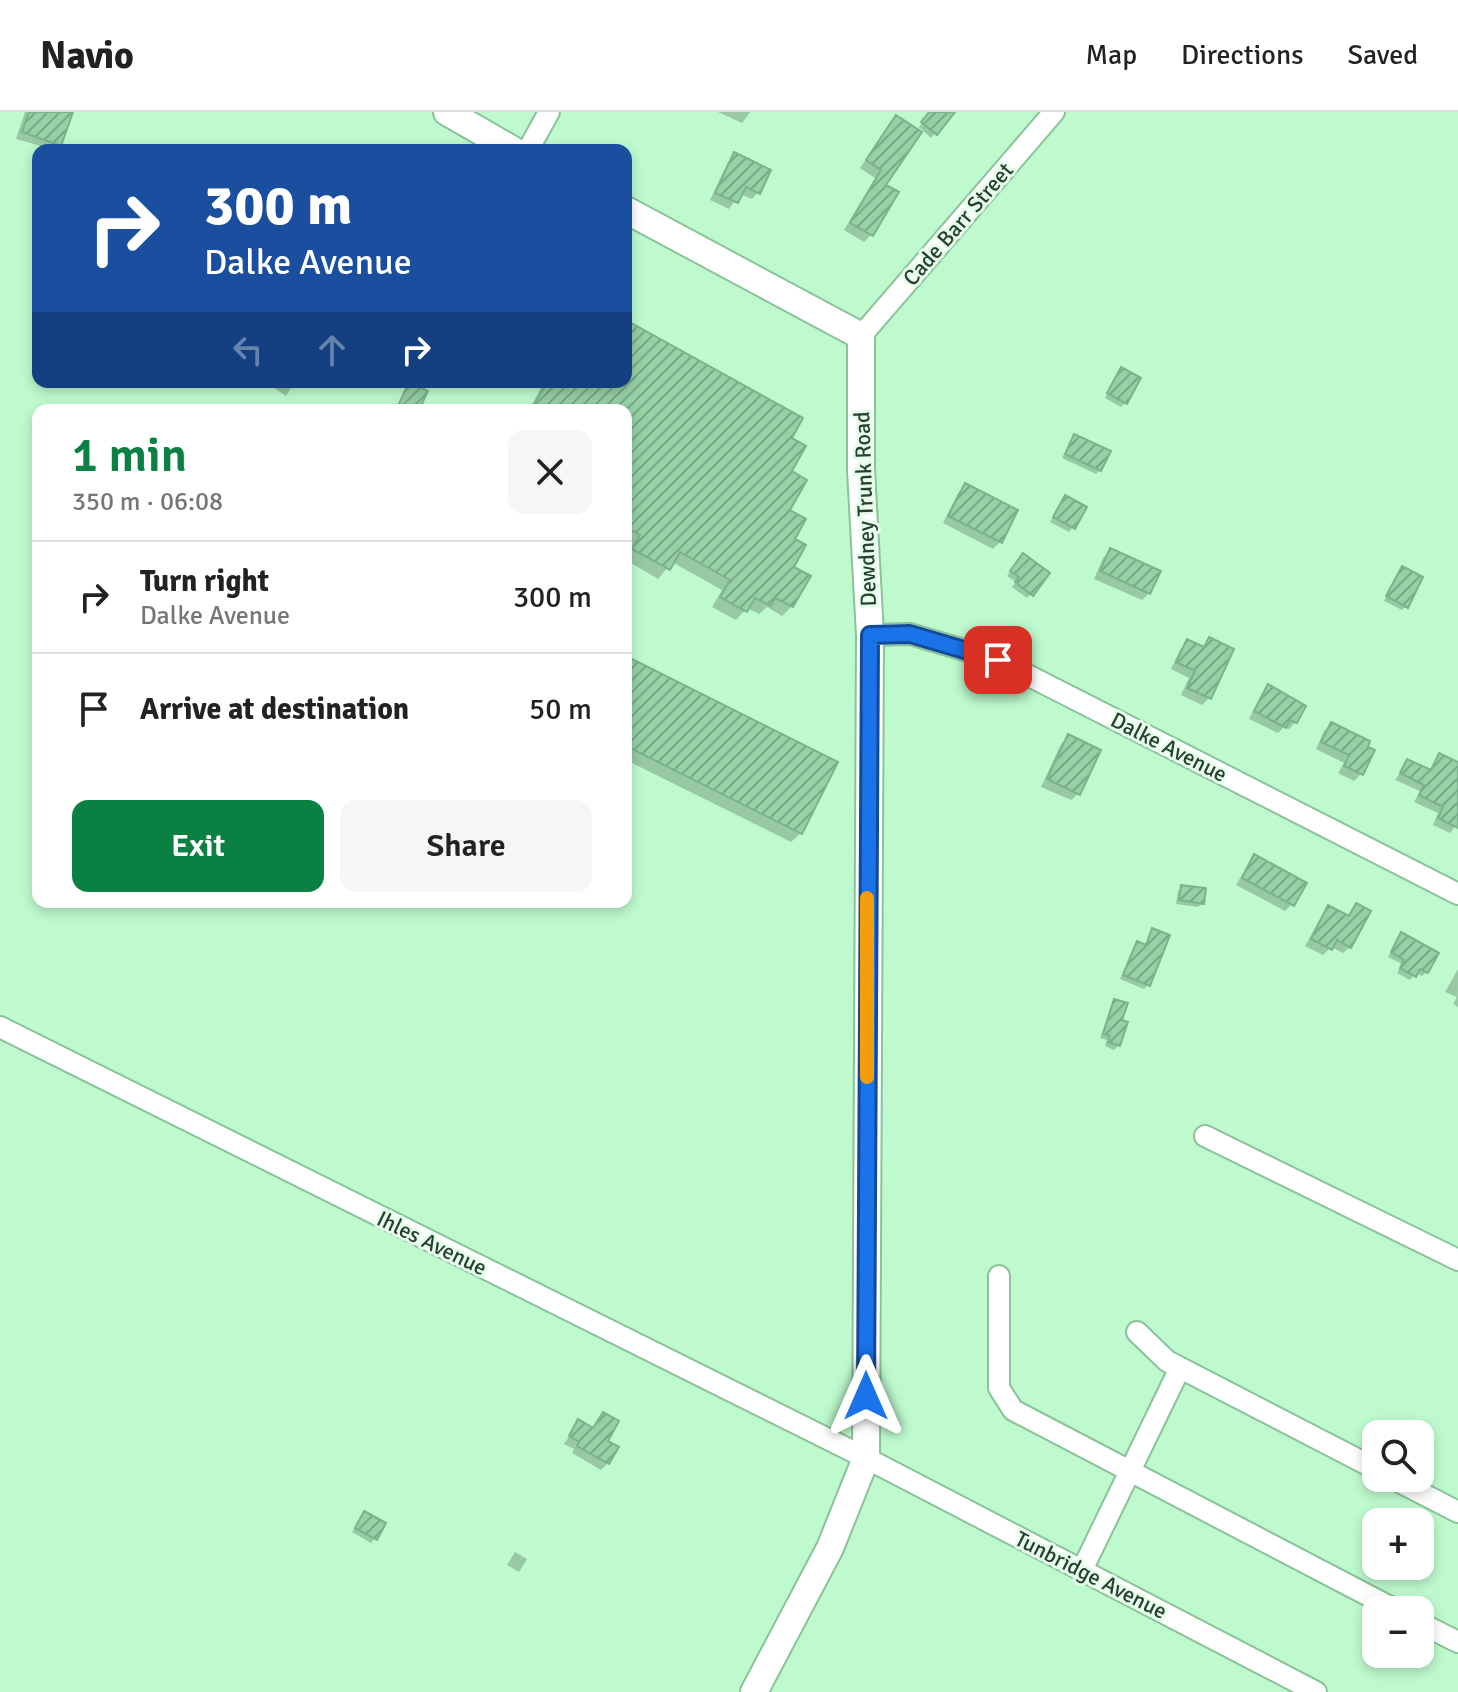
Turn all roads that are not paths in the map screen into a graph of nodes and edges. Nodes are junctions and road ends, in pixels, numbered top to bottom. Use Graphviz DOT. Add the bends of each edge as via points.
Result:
graph roads {
  1 [pos="447,112"];
  2 [pos="549,112"];
  3 [pos="1054,112"];
  4 [pos="503,144"];
  5 [pos="531,144"];
  6 [pos="632,213"];
  7 [pos="861,336"];
  8 [pos="870,635"];
  9 [pos="1458,894"];
  10 [pos="0,1027"];
  11 [pos="1205,1136"];
  12 [pos="1458,1260"];
  13 [pos="999,1276"];
  14 [pos="1137,1332"];
  15 [pos="1180,1368"];
  16 [pos="866,1458"];
  17 [pos="1362,1462"];
  18 [pos="1130,1472"];
  19 [pos="1419,1492"];
  20 [pos="1458,1512"];
  21 [pos="1082,1570"];
  22 [pos="1369,1596"];
  23 [pos="1434,1630"];
  24 [pos="1458,1642"];
  25 [pos="754,1692"];
  26 [pos="1316,1692"];
  1 -- 4 [label="main road"];
  2 -- 5 [label="street"];
  3 -- 7 [label="street, Cade Barr Street"];
  6 -- 7 [label="main road"];
  7 -- 8 [label="main road, Dewdney Trunk Road" via="861,470"];
  8 -- 9 [label="street, Dalke Avenue" via="910,634 998,660"];
  8 -- 16 [label="main road, Dewdney Trunk Road"];
  10 -- 16 [label="street, Ihles Avenue"];
  11 -- 12 [label="street"];
  13 -- 18 [label="street" via="999,1388 1013,1410"];
  14 -- 15 [label="street"];
  15 -- 17 [label="street"];
  15 -- 18 [label="street"];
  16 -- 21 [label="street, Tunbridge Avenue"];
  16 -- 25 [label="main road, Dewdney Trunk Road" via="830,1548"];
  18 -- 21 [label="street"];
  18 -- 22 [label="street"];
  19 -- 20 [label="street"];
  21 -- 26 [label="street, Tunbridge Avenue"];
  23 -- 24 [label="street"];
}
